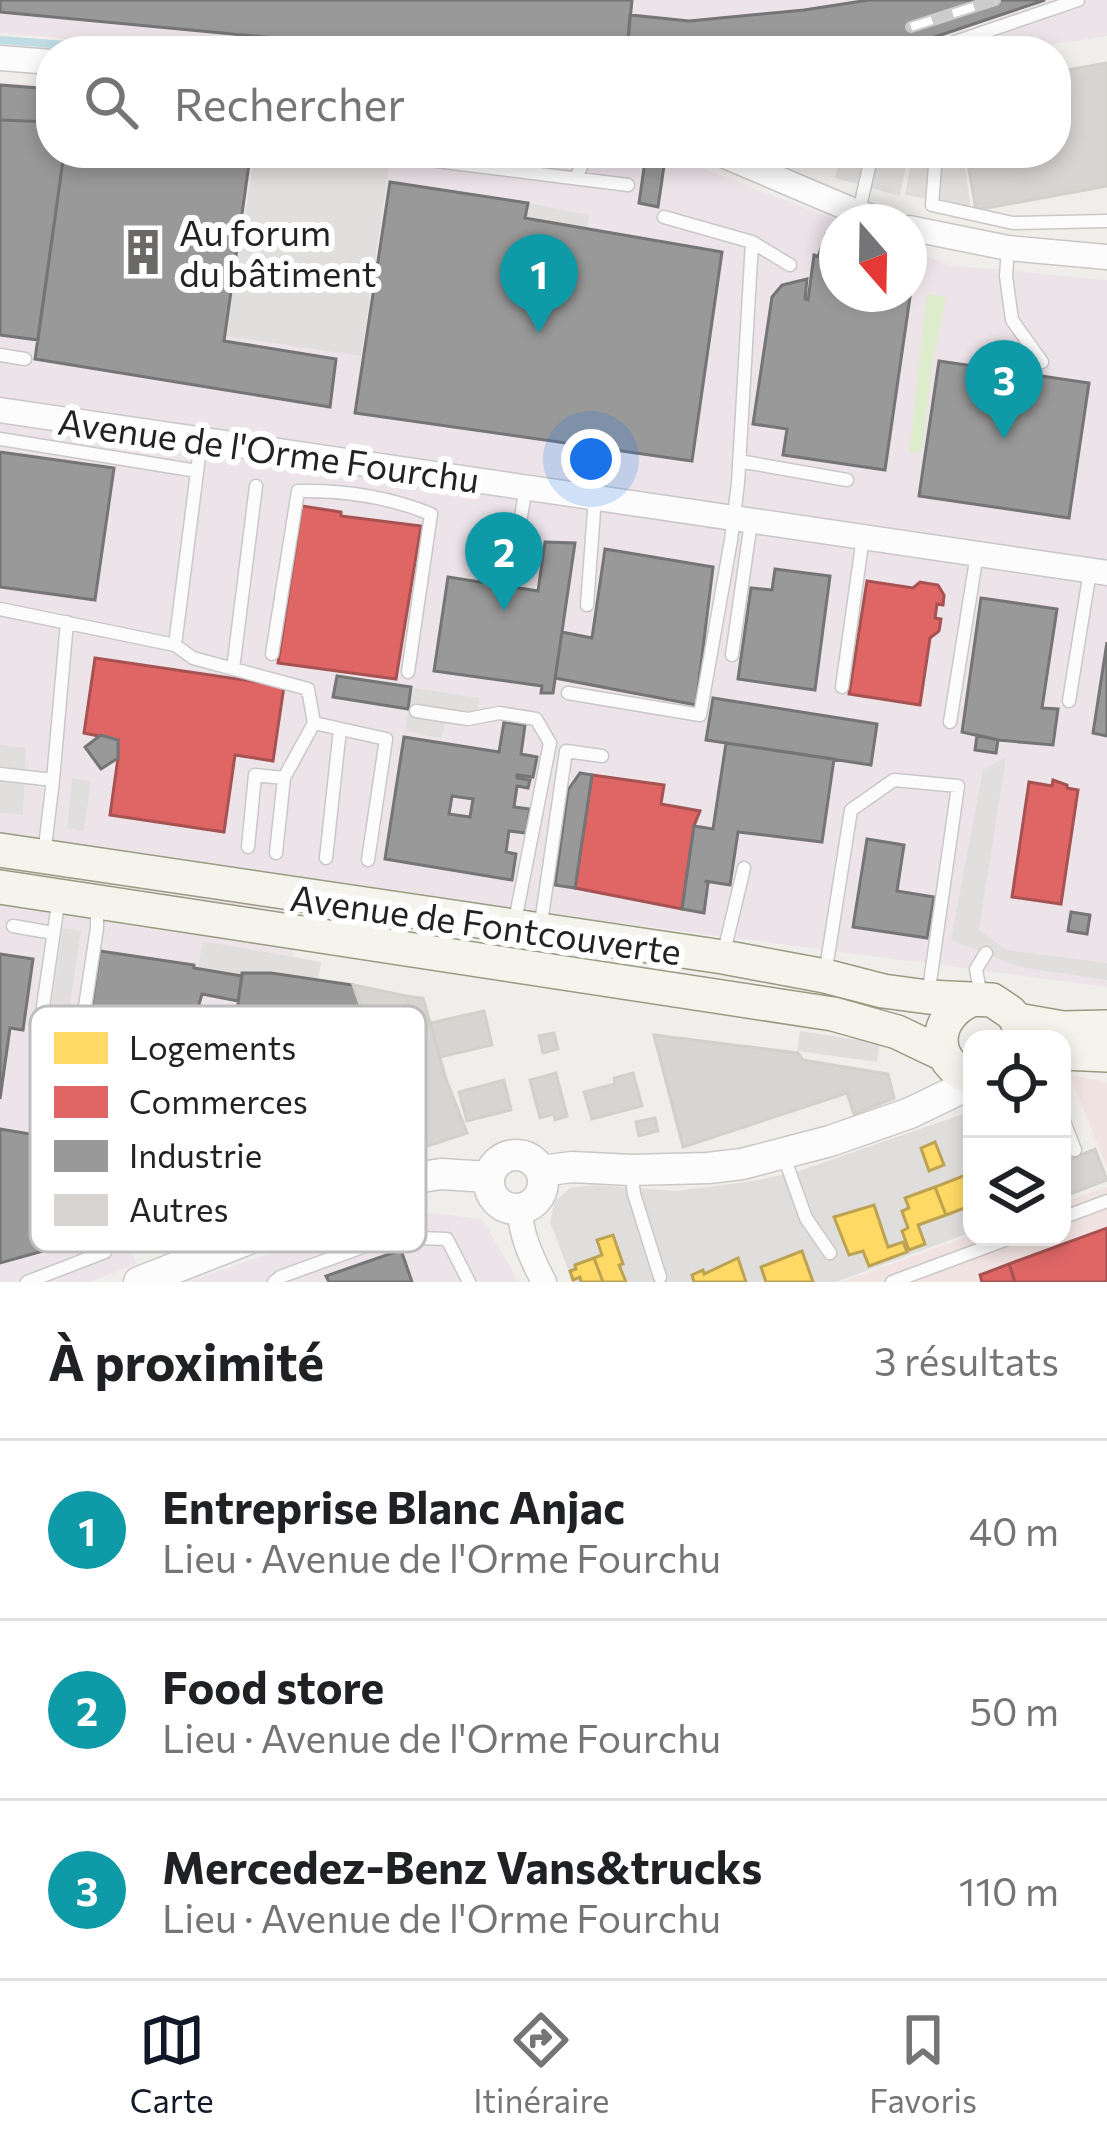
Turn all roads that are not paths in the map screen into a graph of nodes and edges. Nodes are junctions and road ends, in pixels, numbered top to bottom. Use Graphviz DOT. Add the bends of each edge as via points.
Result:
graph roads {
  1 [pos="1078,0"];
  2 [pos="973,36"];
  3 [pos="0,58"];
  4 [pos="36,61"];
  5 [pos="494,168"];
  6 [pos="580,168"];
  7 [pos="753,168"];
  8 [pos="869,168"];
  9 [pos="935,168"];
  10 [pos="576,178"];
  11 [pos="628,184"];
  12 [pos="838,204"];
  13 [pos="861,204"];
  14 [pos="664,217"];
  15 [pos="1107,221"];
  16 [pos="927,231"];
  17 [pos="752,242"];
  18 [pos="1008,248"];
  19 [pos="1107,257"];
  20 [pos="790,265"];
  21 [pos="0,356"];
  22 [pos="26,359"];
  23 [pos="1042,362"];
  24 [pos="0,410"];
  25 [pos="0,439"];
  26 [pos="202,440"];
  27 [pos="740,460"];
  28 [pos="407,470"];
  29 [pos="197,471"];
  30 [pos="847,480"];
  31 [pos="256,486"];
  32 [pos="526,487"];
  33 [pos="595,498"];
  34 [pos="407,505"];
  35 [pos="741,519"];
  36 [pos="862,537"];
  37 [pos="976,554"];
  38 [pos="513,563"];
  39 [pos="1098,572"];
  40 [pos="587,605"];
  41 [pos="0,609"];
  42 [pos="67,622"];
  43 [pos="175,645"];
  44 [pos="272,654"];
  45 [pos="732,655"];
  46 [pos="233,669"];
  47 [pos="408,672"];
  48 [pos="842,687"];
  49 [pos="568,693"];
  50 [pos="1069,701"];
  51 [pos="416,711"];
  52 [pos="950,722"];
  53 [pos="314,723"];
  54 [pos="340,729"];
  55 [pos="602,756"];
  56 [pos="0,773"];
  57 [pos="284,778"];
  58 [pos="53,780"];
  59 [pos="248,847"];
  60 [pos="0,850"];
  61 [pos="276,853"];
  62 [pos="44,856"];
  63 [pos="326,858"];
  64 [pos="368,860"];
  65 [pos="744,868"];
  66 [pos="0,887"];
  67 [pos="59,896"];
  68 [pos="97,902"];
  69 [pos="13,926"];
  70 [pos="527,929"];
  71 [pos="53,934"];
  72 [pos="986,953"];
  73 [pos="723,957"];
  74 [pos="825,976"];
  75 [pos="928,998"];
  76 [pos="976,999"];
  77 [pos="43,1006"];
  78 [pos="85,1006"];
  79 [pos="1107,1027"];
  80 [pos="1018,1030"];
  81 [pos="1071,1053"];
  82 [pos="1107,1055"];
  83 [pos="958,1068"];
  84 [pos="1070,1138"];
  85 [pos="1075,1150"];
  86 [pos="783,1154"];
  87 [pos="631,1170"];
  88 [pos="541,1171"];
  89 [pos="426,1176"];
  90 [pos="489,1177"];
  91 [pos="1107,1201"];
  92 [pos="520,1208"];
  93 [pos="1071,1215"];
  94 [pos="426,1238"];
  95 [pos="988,1246"];
  96 [pos="105,1252"];
  97 [pos="216,1252"];
  98 [pos="349,1252"];
  99 [pos="830,1253"];
  100 [pos="660,1277"];
  101 [pos="27,1282"];
  102 [pos="139,1282"];
  103 [pos="274,1282"];
  104 [pos="470,1282"];
  105 [pos="544,1282"];
  106 [pos="892,1282"];
  1 -- 2 [label="lane"];
  3 -- 4 [label="street"];
  5 -- 10 [label="lane"];
  6 -- 10 [label="lane"];
  7 -- 12 [label="street"];
  8 -- 13 [label="lane"];
  9 -- 15 [label="lane" via="932,205 1013,223"];
  10 -- 11 [label="lane"];
  14 -- 17 [label="lane"];
  16 -- 18 [label="street"];
  17 -- 20 [label="lane"];
  17 -- 27 [label="lane"];
  18 -- 19 [label="street"];
  18 -- 23 [label="lane" via="1012,320"];
  21 -- 22 [label="lane"];
  24 -- 26 [label="street, Avenue de l'Orme Fourchu"];
  25 -- 29 [label="lane"];
  26 -- 28 [label="street, Avenue de l'Orme Fourchu"];
  26 -- 29 [label="lane"];
  27 -- 30 [label="lane"];
  27 -- 35 [label="lane"];
  28 -- 32 [label="street, Avenue de l'Orme Fourchu"];
  28 -- 34 [label="lane"];
  29 -- 43 [label="lane"];
  31 -- 46 [label="lane"];
  32 -- 33 [label="street, Avenue de l'Orme Fourchu"];
  32 -- 38 [label="lane"];
  33 -- 35 [label="street, Avenue de l'Orme Fourchu"];
  33 -- 40 [label="lane"];
  34 -- 44 [label="lane" via="298,490"];
  34 -- 47 [label="lane" via="431,514"];
  35 -- 36 [label="street, Avenue de l'Orme Fourchu"];
  35 -- 45 [label="lane"];
  35 -- 49 [label="lane" via="700,715"];
  36 -- 37 [label="street, Avenue de l'Orme Fourchu"];
  36 -- 48 [label="lane"];
  37 -- 39 [label="street, Avenue de l'Orme Fourchu"];
  37 -- 52 [label="lane"];
  39 -- 50 [label="lane"];
  41 -- 42 [label="lane"];
  42 -- 43 [label="lane"];
  42 -- 58 [label="lane"];
  43 -- 46 [label="lane"];
  46 -- 53 [label="lane" via="308,689"];
  51 -- 70 [label="lane" via="536,719 550,743"];
  53 -- 54 [label="lane"];
  53 -- 57 [label="lane"];
  54 -- 63 [label="lane"];
  54 -- 64 [label="lane" via="386,739"];
  55 -- 70 [label="lane" via="566,751"];
  56 -- 58 [label="lane"];
  57 -- 59 [label="lane" via="255,775"];
  57 -- 61 [label="lane"];
  58 -- 62 [label="lane"];
  60 -- 62 [label="main road, Avenue de Fontcouverte"];
  62 -- 70 [label="main road, Avenue de Fontcouverte"];
  65 -- 73 [label="lane"];
  66 -- 67 [label="main road, Avenue de Fontcouverte"];
  67 -- 68 [label="main road, Avenue de Fontcouverte"];
  67 -- 71 [label="lane"];
  68 -- 78 [label="lane"];
  68 -- 83 [label="main road, Avenue de Fontcouverte" via="833,1014 916,1038"];
  69 -- 71 [label="lane"];
  70 -- 73 [label="main road, Avenue de Fontcouverte"];
  71 -- 77 [label="lane"];
  72 -- 76 [label="lane" via="976,969"];
  73 -- 74 [label="main road, Avenue de Fontcouverte"];
  74 -- 75 [label="main road, Avenue de Fontcouverte"];
  74 -- 75 [label="lane" via="851,810 894,781 958,786"];
  75 -- 76 [label="main road, Avenue de Fontcouverte"];
  76 -- 80 [label="main road" via="1002,1004"];
  76 -- 83 [label="main road" via="949,1015 940,1040"];
  79 -- 80 [label="main road"];
  81 -- 82 [label="main road"];
  83 -- 86 [label="street" via="920,1108"];
  84 -- 85 [label="lane"];
  86 -- 87 [label="street" via="708,1168"];
  86 -- 99 [label="lane" via="806,1217"];
  87 -- 88 [label="street"];
  87 -- 100 [label="lane"];
  88 -- 90 [label="street" via="513,1155"];
  88 -- 92 [label="street" via="539,1195"];
  89 -- 90 [label="street"];
  90 -- 92 [label="street" via="496,1201"];
  91 -- 93 [label="lane"];
  92 -- 105 [label="street"];
  94 -- 104 [label="lane" via="447,1239"];
  95 -- 106 [label="lane"];
  96 -- 101 [label="lane"];
  97 -- 102 [label="street"];
  98 -- 103 [label="lane"];
}
